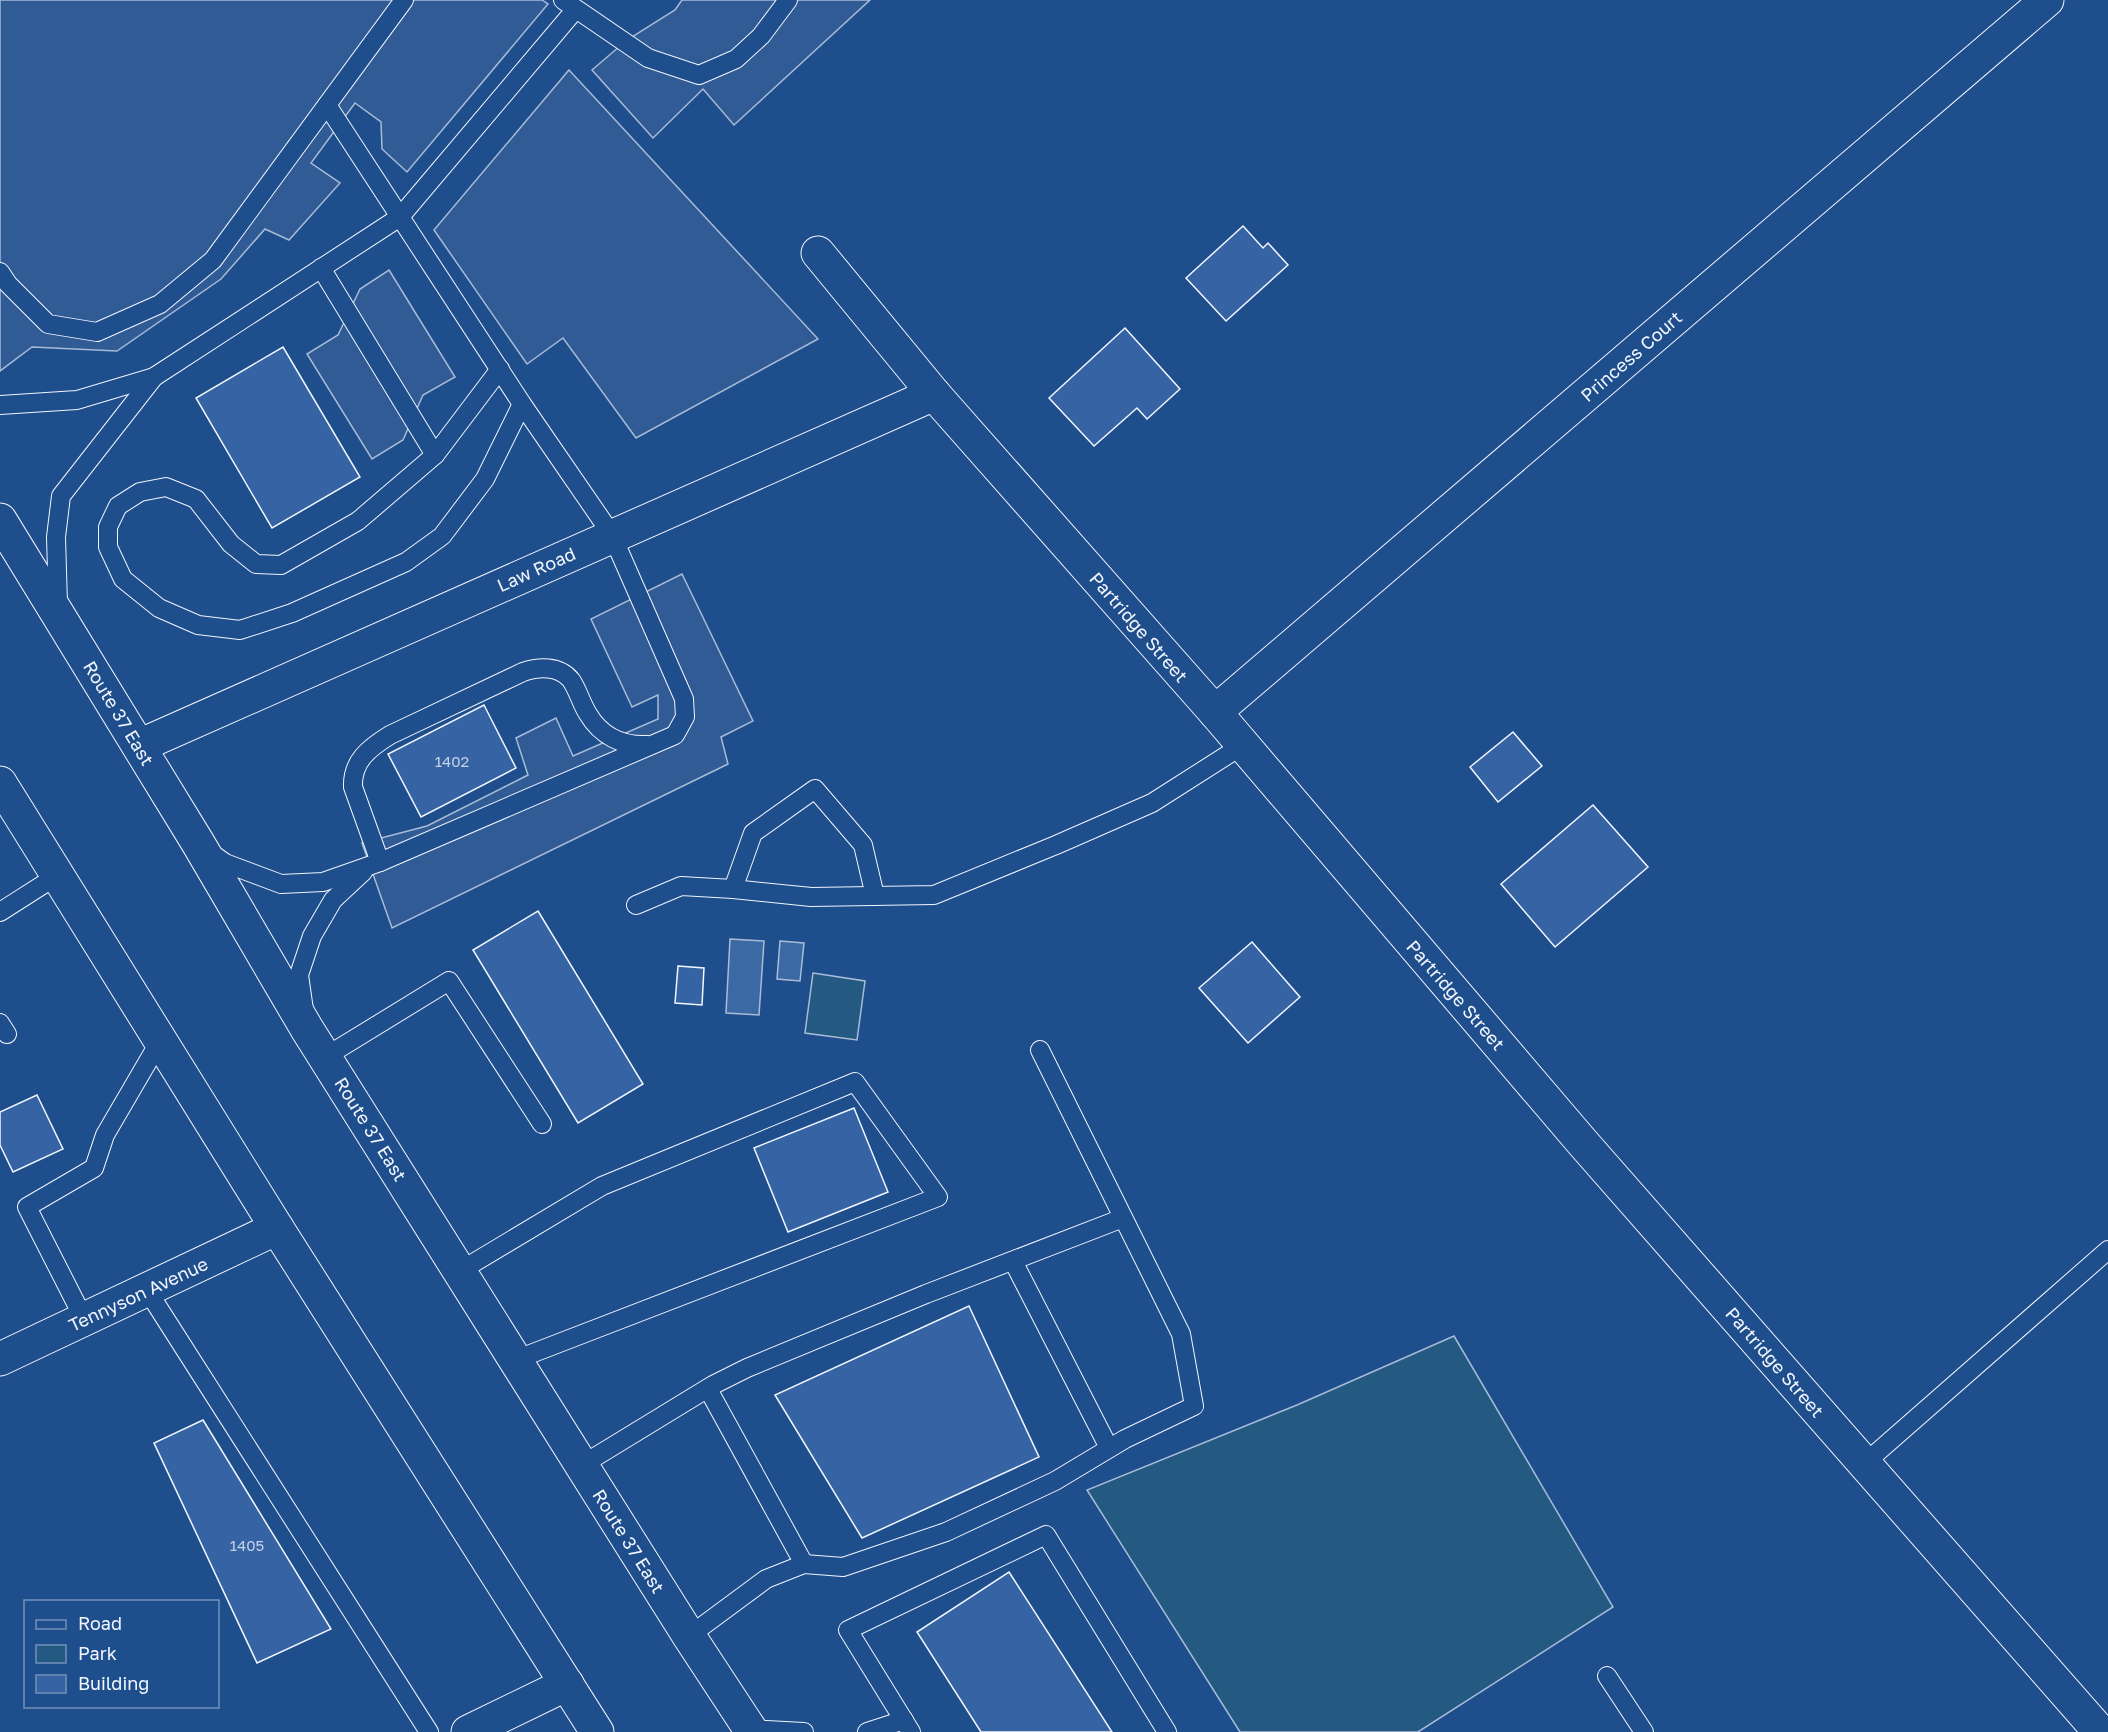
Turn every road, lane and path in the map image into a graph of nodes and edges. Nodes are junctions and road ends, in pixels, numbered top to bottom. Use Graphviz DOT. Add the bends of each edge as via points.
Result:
graph roads {
  1 [pos="404,0"];
  2 [pos="789,0"];
  3 [pos="2047,0"];
  4 [pos="569,5"];
  5 [pos="327,105"];
  6 [pos="400,217"];
  7 [pos="818,253"];
  8 [pos="321,268"];
  9 [pos="0,272"];
  10 [pos="500,369"];
  11 [pos="154,377"];
  12 [pos="934,394"];
  13 [pos="522,404"];
  14 [pos="0,405"];
  15 [pos="435,455"];
  16 [pos="0,520"];
  17 [pos="612,536"];
  18 [pos="58,612"];
  19 [pos="1215,712"];
  20 [pos="652,744"];
  21 [pos="1243,745"];
  22 [pos="139,746"];
  23 [pos="0,783"];
  24 [pos="198,843"];
  25 [pos="374,865"];
  26 [pos="58,875"];
  27 [pos="733,889"];
  28 [pos="875,896"];
  29 [pos="636,905"];
  30 [pos="0,912"];
  31 [pos="307,1029"];
  32 [pos="161,1039"];
  33 [pos="1040,1050"];
  34 [pos="325,1058"];
  35 [pos="542,1124"];
  36 [pos="1123,1218"];
  37 [pos="277,1228"];
  38 [pos="2108,1250"];
  39 [pos="1014,1261"];
  40 [pos="460,1271"];
  41 [pos="147,1290"];
  42 [pos="84,1319"];
  43 [pos="0,1359"];
  44 [pos="516,1360"];
  45 [pos="708,1389"];
  46 [pos="1109,1448"];
  47 [pos="1865,1463"];
  48 [pos="582,1465"];
  49 [pos="804,1564"];
  50 [pos="689,1636"];
  51 [pos="1607,1676"];
  52 [pos="567,1684"];
  53 [pos="907,1726"];
  54 [pos="751,1730"];
  55 [pos="429,1732"];
  56 [pos="468,1732"];
  57 [pos="597,1732"];
  58 [pos="804,1732"];
  59 [pos="867,1732"];
  60 [pos="1167,1732"];
  61 [pos="1644,1732"];
  62 [pos="2100,1732"];
  1 -- 5 [label="lane"];
  2 -- 4 [label="lane" via="761,36 736,59 699,75 648,58"];
  3 -- 19 [label="main road, Princess Court"];
  4 -- 6 [label="lane"];
  5 -- 6 [label="lane"];
  5 -- 9 [label="lane" via="213,260 160,304 97,332 48,324"];
  6 -- 8 [label="lane"];
  6 -- 10 [label="lane"];
  7 -- 12 [label="main road, Partridge Street"];
  8 -- 11 [label="lane"];
  8 -- 15 [label="lane"];
  10 -- 13 [label="lane"];
  10 -- 15 [label="lane"];
  11 -- 14 [label="lane" via="77,400"];
  11 -- 18 [label="lane" via="61,496 56,537"];
  12 -- 17 [label="main road, Law Road"];
  12 -- 19 [label="main road, Partridge Street"];
  13 -- 15 [label="lane" via="485,479 442,536 406,562 292,613 240,630 198,626 159,608 123,579 108,547 108,527 118,506 140,492 166,486 196,499 231,544 256,564 281,565 358,521"];
  13 -- 17 [label="lane"];
  16 -- 18 [label="main road, Route 37 East"];
  17 -- 20 [label="lane" via="684,699 685,717 675,735"];
  17 -- 22 [label="main road, Law Road"];
  18 -- 22 [label="main road, Route 37 East"];
  19 -- 21 [label="main road, Partridge Street"];
  20 -- 25 [label="lane"];
  20 -- 25 [label="lane" via="631,746 606,736 588,716 570,679 561,673 550,668 523,672 390,735 372,746 360,760 353,775 353,787"];
  21 -- 28 [label="lane" via="1152,803 1056,845 934,895"];
  21 -- 47 [label="main road, Partridge Street" via="1583,1143"];
  22 -- 24 [label="main road, Route 37 East"];
  23 -- 26 [label="main road"];
  24 -- 25 [label="lane" via="225,863 281,884 323,882"];
  24 -- 31 [label="main road, Route 37 East"];
  25 -- 31 [label="lane" via="333,900 312,936 299,975"];
  26 -- 30 [label="lane"];
  26 -- 32 [label="main road"];
  27 -- 28 [label="lane" via="811,897"];
  27 -- 28 [label="lane" via="753,833 815,789 863,844"];
  27 -- 29 [label="lane" via="681,886"];
  31 -- 34 [label="main road, Route 37 East"];
  32 -- 37 [label="main road"];
  32 -- 42 [label="lane" via="105,1135 94,1168 27,1207"];
  33 -- 36 [label="lane"];
  34 -- 35 [label="lane" via="449,981"];
  34 -- 40 [label="main road, Route 37 East"];
  36 -- 39 [label="lane"];
  36 -- 46 [label="lane" via="1181,1334 1194,1406"];
  37 -- 41 [label="main road, Tennyson Avenue"];
  37 -- 52 [label="main road"];
  38 -- 47 [label="lane"];
  39 -- 45 [label="lane" via="747,1368"];
  39 -- 46 [label="lane"];
  40 -- 44 [label="main road, Route 37 East"];
  40 -- 44 [label="lane" via="602,1186 855,1082 938,1197"];
  41 -- 42 [label="main road, Tennyson Avenue"];
  41 -- 55 [label="lane"];
  42 -- 43 [label="main road, Tennyson Avenue"];
  44 -- 48 [label="main road, Route 37 East"];
  45 -- 48 [label="lane"];
  45 -- 49 [label="lane"];
  46 -- 49 [label="lane" via="1056,1481 946,1532 843,1567"];
  47 -- 62 [label="main road, Partridge Street"];
  48 -- 50 [label="main road, Route 37 East"];
  49 -- 50 [label="lane" via="766,1579"];
  50 -- 54 [label="main road, Route 37 East"];
  51 -- 61 [label="lane"];
  52 -- 56 [label="main road"];
  52 -- 57 [label="main road"];
  53 -- 59 [label="lane"];
  53 -- 60 [label="lane" via="848,1630 1046,1535"];
  54 -- 58 [label="lane"];
}
